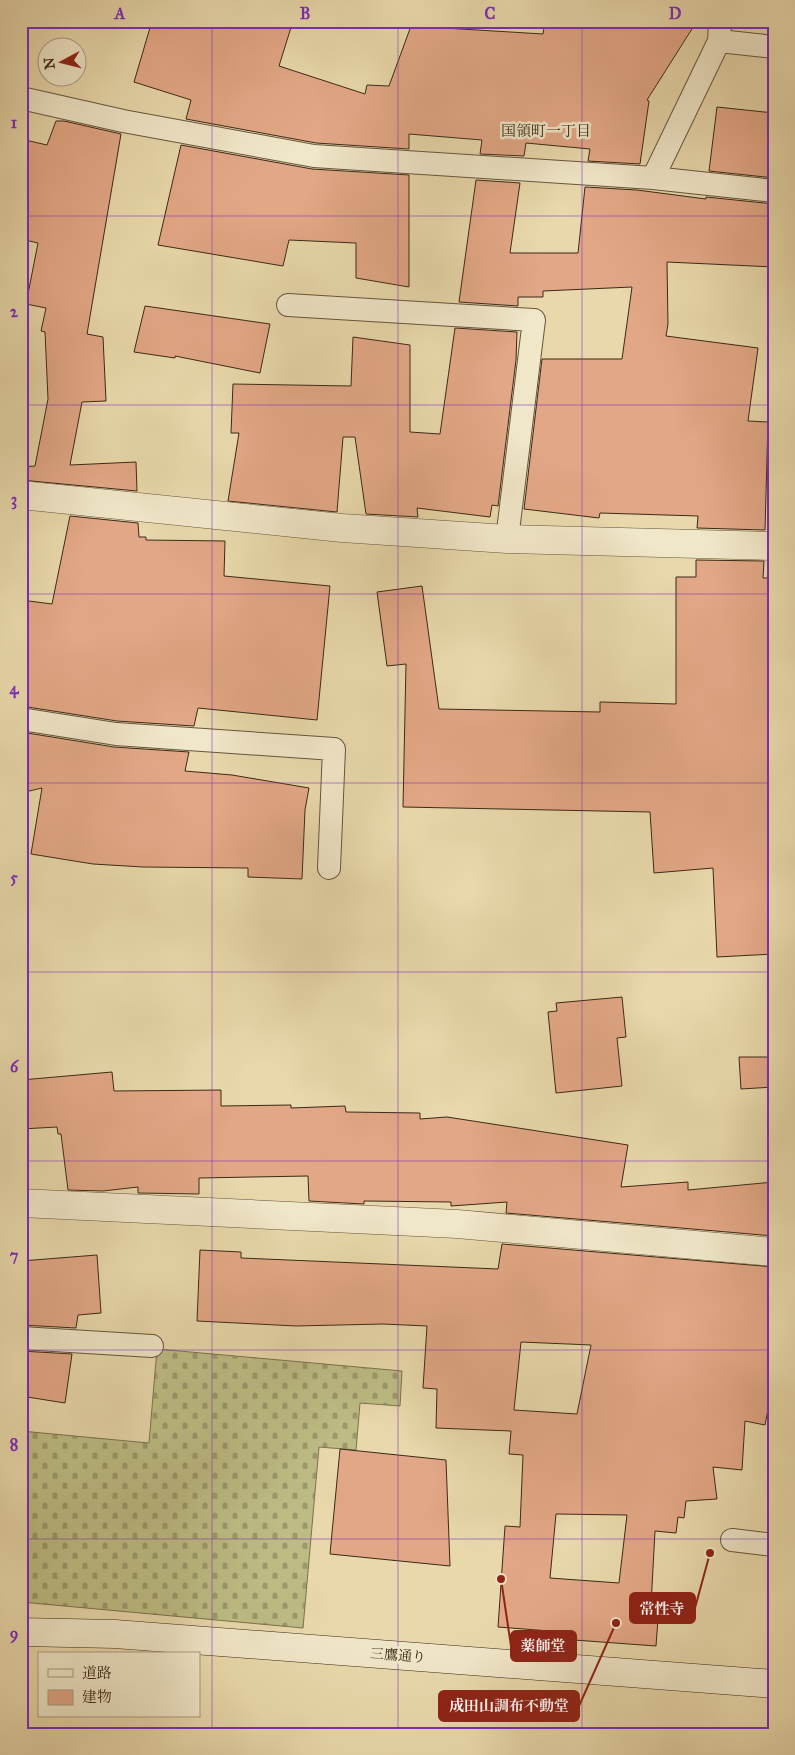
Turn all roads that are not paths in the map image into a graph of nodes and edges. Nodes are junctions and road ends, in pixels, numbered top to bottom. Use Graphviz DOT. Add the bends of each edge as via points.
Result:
graph roads {
  1 [pos="720,31"];
  2 [pos="774,47"];
  3 [pos="21,98"];
  4 [pos="653,178"];
  5 [pos="774,191"];
  6 [pos="288,305"];
  7 [pos="21,495"];
  8 [pos="507,539"];
  9 [pos="774,546"];
  10 [pos="21,719"];
  11 [pos="329,868"];
  12 [pos="21,1204"];
  13 [pos="774,1252"];
  14 [pos="21,1338"];
  15 [pos="152,1346"];
  16 [pos="732,1540"];
  17 [pos="774,1545"];
  18 [pos="21,1632"];
  19 [pos="774,1684"];
  1 -- 2 [label="lane"];
  1 -- 4 [label="lane"];
  3 -- 4 [label="lane" via="123,121 314,156"];
  4 -- 5 [label="lane"];
  6 -- 8 [label="lane" via="534,320"];
  7 -- 8 [label="street" via="342,528"];
  8 -- 9 [label="street"];
  10 -- 11 [label="lane" via="116,734 334,749"];
  12 -- 13 [label="street" via="456,1224"];
  14 -- 15 [label="lane"];
  16 -- 17 [label="lane"];
  18 -- 19 [label="street, 三鷹通り" via="115,1634"];
}
